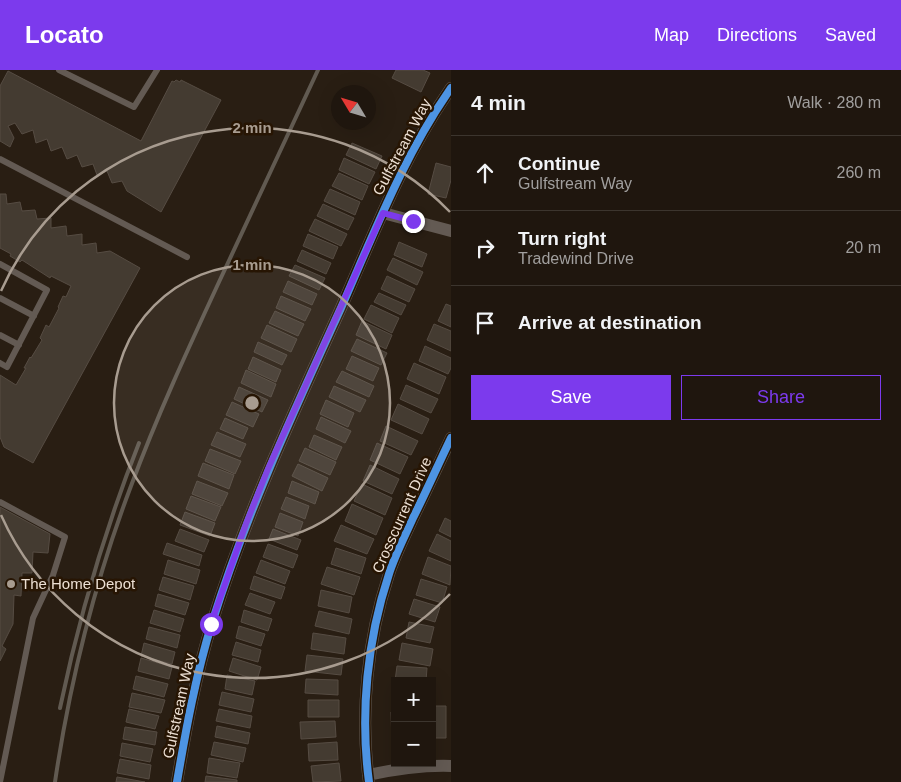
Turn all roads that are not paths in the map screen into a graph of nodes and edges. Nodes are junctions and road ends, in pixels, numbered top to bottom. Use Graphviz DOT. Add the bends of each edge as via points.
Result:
graph roads {
  1 [pos="59,70"];
  2 [pos="157,70"];
  3 [pos="451,88"];
  4 [pos="0,159"];
  5 [pos="383,213"];
  6 [pos="451,231"];
  7 [pos="187,257"];
  8 [pos="0,264"];
  9 [pos="0,298"];
  10 [pos="34,316"];
  11 [pos="0,335"];
  12 [pos="19,345"];
  13 [pos="0,363"];
  14 [pos="451,438"];
  15 [pos="0,502"];
  16 [pos="451,766"];
  17 [pos="369,778"];
  18 [pos="0,782"];
  19 [pos="178,782"];
  1 -- 2 [label="lane" via="134,107"];
  3 -- 5 [label="street, Gulfstream Way" via="405,166"];
  4 -- 7 [label="lane"];
  5 -- 6 [label="street"];
  5 -- 19 [label="street, Gulfstream Way" via="246,524 211,624"];
  8 -- 10 [label="lane" via="47,290"];
  9 -- 10 [label="lane"];
  10 -- 12 [label="lane"];
  11 -- 12 [label="lane"];
  12 -- 13 [label="lane" via="8,367"];
  14 -- 17 [label="street, Crosscurrent Drive" via="400,546 380,604 366,687"];
  15 -- 18 [label="lane" via="65,537 54,574 33,618"];
  16 -- 17 [label="street" via="409,767"];
}
